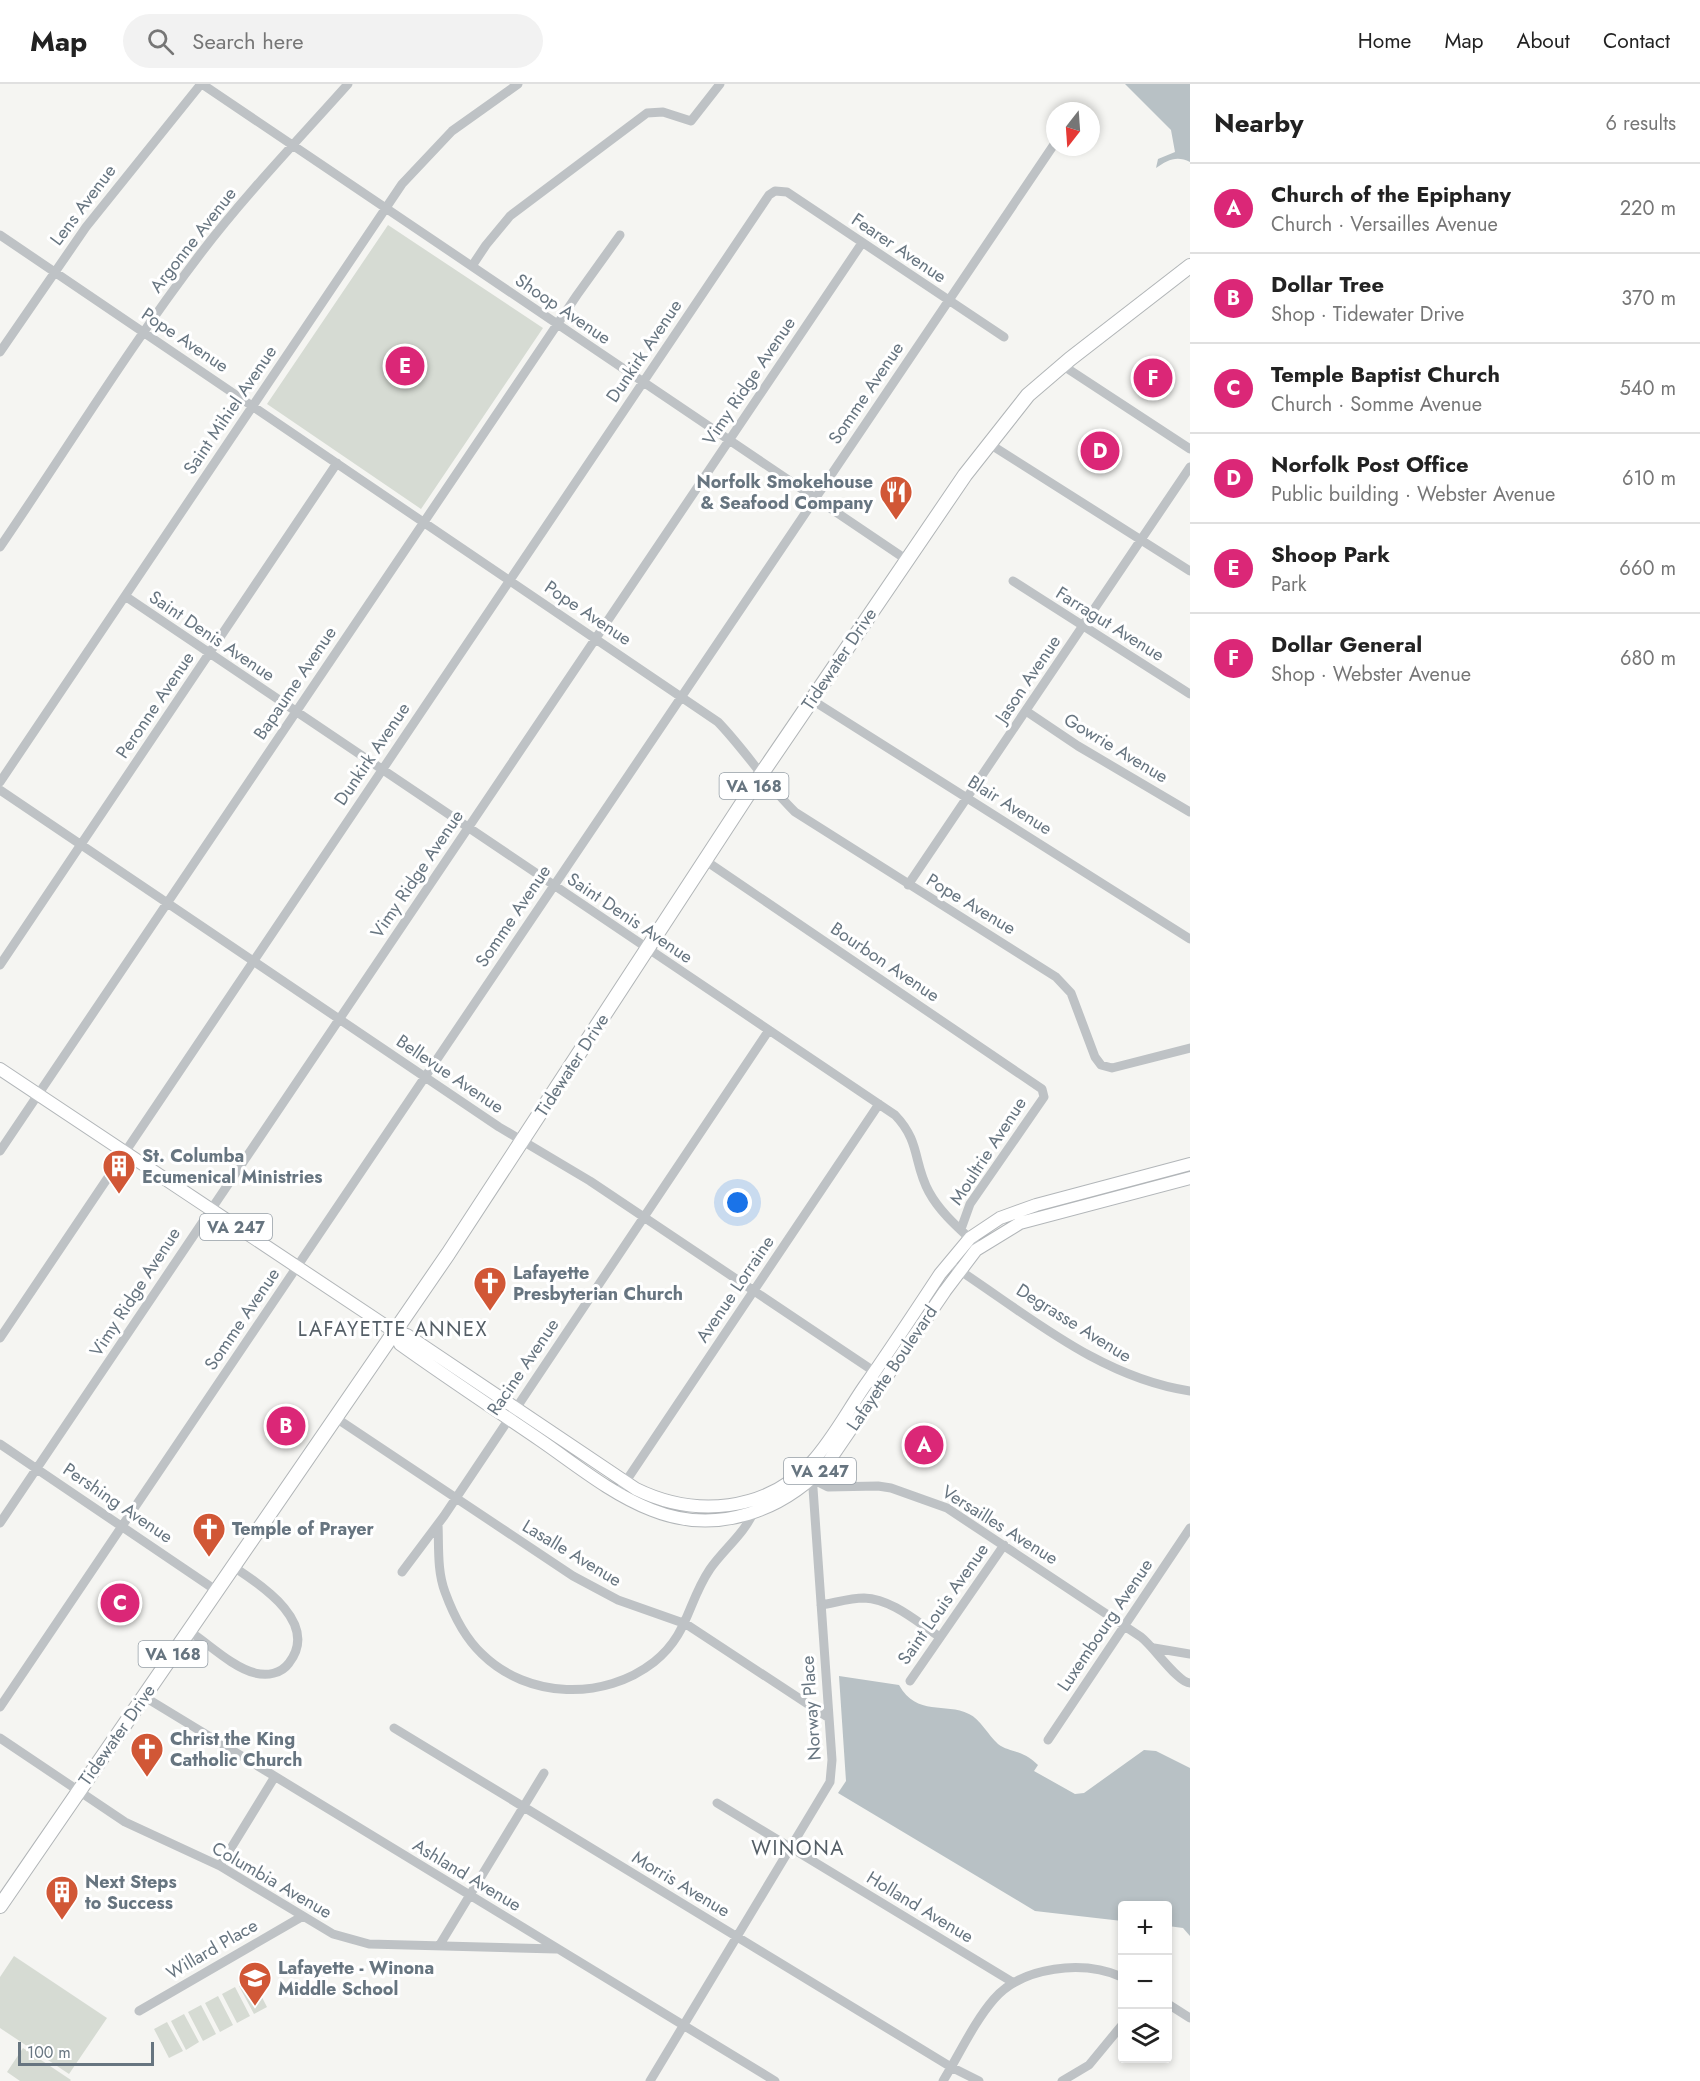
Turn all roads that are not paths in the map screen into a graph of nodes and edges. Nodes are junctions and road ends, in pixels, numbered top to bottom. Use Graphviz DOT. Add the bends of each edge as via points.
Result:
graph roads {
  1 [pos="201,84"];
  2 [pos="348,84"];
  3 [pos="518,84"];
  4 [pos="720,84"];
  5 [pos="293,145"];
  6 [pos="1046,156"];
  7 [pos="775,191"];
  8 [pos="386,208"];
  9 [pos="0,235"];
  10 [pos="620,235"];
  11 [pos="862,243"];
  12 [pos="472,266"];
  13 [pos="1190,266"];
  14 [pos="54,272"];
  15 [pos="948,301"];
  16 [pos="557,324"];
  17 [pos="145,333"];
  18 [pos="1004,338"];
  19 [pos="0,352"];
  20 [pos="1062,365"];
  21 [pos="643,382"];
  22 [pos="252,406"];
  23 [pos="729,441"];
  24 [pos="988,443"];
  25 [pos="1190,449"];
  26 [pos="337,464"];
  27 [pos="1190,467"];
  28 [pos="815,498"];
  29 [pos="424,522"];
  30 [pos="1141,540"];
  31 [pos="0,547"];
  32 [pos="907,560"];
  33 [pos="1190,571"];
  34 [pos="509,580"];
  35 [pos="1013,581"];
  36 [pos="125,596"];
  37 [pos="1084,626"];
  38 [pos="596,638"];
  39 [pos="210,655"];
  40 [pos="1190,694"];
  41 [pos="681,697"];
  42 [pos="812,700"];
  43 [pos="1026,711"];
  44 [pos="296,713"];
  45 [pos="382,770"];
  46 [pos="760,776"];
  47 [pos="0,782"];
  48 [pos="0,790"];
  49 [pos="967,798"];
  50 [pos="1190,812"];
  51 [pos="467,828"];
  52 [pos="81,845"];
  53 [pos="706,861"];
  54 [pos="908,885"];
  55 [pos="554,886"];
  56 [pos="167,903"];
  57 [pos="1190,939"];
  58 [pos="647,949"];
  59 [pos="253,961"];
  60 [pos="0,965"];
  61 [pos="339,1020"];
  62 [pos="769,1030"];
  63 [pos="1190,1048"];
  64 [pos="0,1069"];
  65 [pos="424,1077"];
  66 [pos="1044,1092"];
  67 [pos="38,1094"];
  68 [pos="879,1104"];
  69 [pos="524,1139"];
  70 [pos="0,1151"];
  71 [pos="124,1153"];
  72 [pos="1190,1164"];
  73 [pos="1190,1178"];
  74 [pos="210,1210"];
  75 [pos="643,1216"];
  76 [pos="965,1234"];
  77 [pos="980,1247"];
  78 [pos="954,1266"];
  79 [pos="297,1267"];
  80 [pos="754,1290"];
  81 [pos="395,1332"];
  82 [pos="0,1338"];
  83 [pos="880,1375"];
  84 [pos="1190,1391"];
  85 [pos="512,1413"];
  86 [pos="336,1418"];
  87 [pos="0,1444"];
  88 [pos="812,1462"];
  89 [pos="37,1468"];
  90 [pos="812,1479"];
  91 [pos="621,1487"];
  92 [pos="456,1498"];
  93 [pos="754,1507"];
  94 [pos="0,1523"];
  95 [pos="438,1524"];
  96 [pos="122,1526"];
  97 [pos="1190,1528"];
  98 [pos="1004,1545"];
  99 [pos="234,1567"];
  100 [pos="402,1572"];
  101 [pos="217,1592"];
  102 [pos="821,1605"];
  103 [pos="686,1624"];
  104 [pos="1125,1625"];
  105 [pos="189,1631"];
  106 [pos="940,1637"];
  107 [pos="1154,1648"];
  108 [pos="1190,1654"];
  109 [pos="910,1681"];
  110 [pos="1190,1683"];
  111 [pos="143,1696"];
  112 [pos="0,1707"];
  113 [pos="829,1719"];
  114 [pos="394,1728"];
  115 [pos="0,1738"];
  116 [pos="1048,1740"];
  117 [pos="544,1773"];
  118 [pos="274,1778"];
  119 [pos="79,1790"];
  120 [pos="717,1803"];
  121 [pos="523,1807"];
  122 [pos="791,1847"];
  123 [pos="220,1866"];
  124 [pos="469,1895"];
  125 [pos="0,1906"];
  126 [pos="303,1917"];
  127 [pos="737,1937"];
  128 [pos="439,1946"];
  129 [pos="558,1949"];
  130 [pos="1118,1976"];
  131 [pos="1014,1983"];
  132 [pos="1172,2007"];
  133 [pos="139,2011"];
  134 [pos="1190,2018"];
  135 [pos="684,2026"];
  136 [pos="1118,2030"];
  137 [pos="951,2067"];
  138 [pos="650,2081"];
  139 [pos="775,2081"];
  140 [pos="943,2081"];
  141 [pos="980,2081"];
  142 [pos="1062,2081"];
  1 -- 5 [label="street, Shoop Avenue"];
  1 -- 14 [label="street, Lens Avenue"];
  2 -- 5 [label="street, Argonne Avenue"];
  3 -- 8 [label="street, Saint Mihiel Avenue" via="452,131 418,165"];
  4 -- 12 [label="street" via="691,122 663,112 647,113 510,216"];
  5 -- 8 [label="street, Shoop Avenue"];
  5 -- 17 [label="street, Argonne Avenue" via="202,252"];
  6 -- 15 [label="street, Somme Avenue"];
  7 -- 11 [label="street, Fearer Avenue" via="787,192"];
  7 -- 21 [label="street, Dunkirk Avenue" via="760,207"];
  8 -- 12 [label="street, Shoop Avenue"];
  8 -- 22 [label="street, Saint Mihiel Avenue"];
  9 -- 14 [label="street, Pope Avenue"];
  10 -- 16 [label="street, Bapaume Avenue"];
  11 -- 15 [label="street, Fearer Avenue"];
  11 -- 23 [label="street, Vimy Ridge Avenue"];
  12 -- 16 [label="street, Shoop Avenue"];
  13 -- 20 [label="highway, Tidewater Drive / VA 168"];
  14 -- 17 [label="street, Pope Avenue"];
  14 -- 19 [label="street, Lens Avenue"];
  15 -- 18 [label="street, Fearer Avenue"];
  15 -- 28 [label="street, Somme Avenue"];
  16 -- 21 [label="street, Shoop Avenue"];
  16 -- 29 [label="street, Bapaume Avenue"];
  17 -- 22 [label="street, Pope Avenue"];
  17 -- 31 [label="street, Argonne Avenue"];
  20 -- 24 [label="highway, Tidewater Drive / VA 168" via="1028,395"];
  20 -- 25 [label="street"];
  21 -- 23 [label="street, Shoop Avenue"];
  21 -- 34 [label="street, Dunkirk Avenue"];
  22 -- 26 [label="street, Pope Avenue"];
  22 -- 36 [label="street, Saint Mihiel Avenue"];
  23 -- 28 [label="street, Shoop Avenue"];
  23 -- 38 [label="street, Vimy Ridge Avenue"];
  24 -- 30 [label="street"];
  24 -- 32 [label="highway, Tidewater Drive / VA 168"];
  26 -- 29 [label="street, Pope Avenue"];
  26 -- 39 [label="street, Peronne Avenue"];
  27 -- 30 [label="street, Jason Avenue"];
  28 -- 32 [label="street, Shoop Avenue"];
  28 -- 41 [label="street, Somme Avenue"];
  29 -- 34 [label="street, Pope Avenue"];
  29 -- 44 [label="street, Bapaume Avenue"];
  30 -- 33 [label="street"];
  30 -- 37 [label="street, Jason Avenue"];
  32 -- 42 [label="highway, Tidewater Drive / VA 168"];
  34 -- 38 [label="street, Pope Avenue"];
  34 -- 45 [label="street, Dunkirk Avenue"];
  35 -- 37 [label="street, Farragut Avenue"];
  36 -- 39 [label="street, Saint Denis Avenue"];
  36 -- 47 [label="street, Saint Mihiel Avenue"];
  37 -- 40 [label="street, Farragut Avenue"];
  37 -- 43 [label="street, Jason Avenue"];
  38 -- 41 [label="street, Pope Avenue"];
  38 -- 51 [label="street, Vimy Ridge Avenue"];
  39 -- 44 [label="street, Saint Denis Avenue"];
  39 -- 52 [label="street, Peronne Avenue"];
  41 -- 46 [label="street, Pope Avenue" via="718,722 752,759"];
  41 -- 55 [label="street, Somme Avenue"];
  42 -- 46 [label="highway, Tidewater Drive / VA 168"];
  42 -- 49 [label="street, Blair Avenue"];
  43 -- 49 [label="street, Jason Avenue"];
  43 -- 50 [label="street, Gowrie Avenue" via="1078,747"];
  44 -- 45 [label="street, Saint Denis Avenue"];
  44 -- 56 [label="street, Bapaume Avenue"];
  45 -- 51 [label="street, Saint Denis Avenue"];
  45 -- 59 [label="street, Dunkirk Avenue"];
  46 -- 53 [label="highway, Tidewater Drive / VA 168"];
  46 -- 54 [label="street, Pope Avenue" via="795,812"];
  48 -- 52 [label="street, Bellevue Avenue"];
  49 -- 54 [label="street, Jason Avenue"];
  49 -- 57 [label="street, Blair Avenue"];
  51 -- 55 [label="street, Saint Denis Avenue"];
  51 -- 61 [label="street, Vimy Ridge Avenue"];
  52 -- 56 [label="street, Bellevue Avenue"];
  52 -- 60 [label="street, Peronne Avenue"];
  53 -- 58 [label="highway, Tidewater Drive / VA 168"];
  53 -- 66 [label="street, Bourbon Avenue"];
  54 -- 63 [label="street, Pope Avenue" via="1065,985 1101,1065 1112,1068"];
  55 -- 58 [label="street, Saint Denis Avenue"];
  55 -- 65 [label="street, Somme Avenue"];
  56 -- 59 [label="street, Bellevue Avenue"];
  56 -- 67 [label="street, Bapaume Avenue"];
  58 -- 62 [label="street, Saint Denis Avenue"];
  58 -- 69 [label="highway, Tidewater Drive / VA 168"];
  59 -- 61 [label="street, Bellevue Avenue"];
  59 -- 71 [label="street, Dunkirk Avenue"];
  61 -- 65 [label="street, Bellevue Avenue"];
  61 -- 74 [label="street, Vimy Ridge Avenue"];
  62 -- 68 [label="street, Saint Denis Avenue"];
  62 -- 75 [label="street, Racine Avenue"];
  64 -- 67 [label="main road, Lafayette Boulevard / VA 247"];
  65 -- 69 [label="street, Bellevue Avenue"];
  65 -- 79 [label="street, Somme Avenue"];
  66 -- 76 [label="street, Moultrie Avenue" via="970,1204"];
  67 -- 70 [label="street, Bapaume Avenue"];
  67 -- 71 [label="main road, Lafayette Boulevard / VA 247"];
  68 -- 76 [label="street, Saint Denis Avenue" via="895,1115 909,1133 928,1190"];
  68 -- 80 [label="street, Avenue Lorraine"];
  69 -- 75 [label="street, Bellevue Avenue"];
  69 -- 81 [label="highway, Tidewater Drive / VA 168"];
  71 -- 74 [label="main road, Lafayette Boulevard / VA 247"];
  71 -- 82 [label="street, Dunkirk Avenue"];
  72 -- 76 [label="main road, Lafayette Boulevard / VA 247" via="1017,1211"];
  73 -- 77 [label="main road, Lafayette Boulevard / VA 247" via="1020,1223"];
  74 -- 79 [label="main road, Lafayette Boulevard / VA 247"];
  74 -- 89 [label="street, Vimy Ridge Avenue"];
  75 -- 80 [label="street, Bellevue Avenue"];
  75 -- 85 [label="street, Racine Avenue"];
  76 -- 77 [label="street, Saint Denis Avenue"];
  76 -- 78 [label="main road, Lafayette Boulevard / VA 247"];
  77 -- 78 [label="main road, Lafayette Boulevard / VA 247"];
  78 -- 83 [label="main road, Lafayette Boulevard / VA 247"];
  78 -- 84 [label="street, Degrasse Avenue" via="1115,1370 1153,1384"];
  79 -- 81 [label="main road, Lafayette Boulevard / VA 247"];
  79 -- 96 [label="street, Somme Avenue"];
  80 -- 83 [label="street, Bellevue Avenue"];
  80 -- 91 [label="street, Avenue Lorraine"];
  81 -- 85 [label="main road, Lafayette Boulevard / VA 247" via="400,1344"];
  81 -- 86 [label="highway, Tidewater Drive / VA 168"];
  83 -- 88 [label="main road, Lafayette Boulevard / VA 247"];
  83 -- 90 [label="main road, Lafayette Boulevard / VA 247" via="829,1461"];
  85 -- 91 [label="main road, Lafayette Boulevard / VA 247"];
  85 -- 92 [label="street, Racine Avenue"];
  86 -- 92 [label="street, Lasalle Avenue"];
  86 -- 99 [label="highway, Tidewater Drive / VA 168"];
  87 -- 89 [label="street, Pershing Avenue"];
  88 -- 90 [label="street, Norway Place"];
  88 -- 93 [label="main road, Lafayette Boulevard / VA 247"];
  89 -- 94 [label="street, Vimy Ridge Avenue"];
  89 -- 96 [label="street, Pershing Avenue"];
  90 -- 93 [label="main road, Lafayette Boulevard / VA 247" via="782,1502"];
  90 -- 98 [label="street, Versailles Avenue" via="828,1487 878,1486 913,1494 947,1508"];
  90 -- 102 [label="street, Norway Place"];
  91 -- 93 [label="main road, Lafayette Boulevard / VA 247" via="651,1510 680,1518 719,1520"];
  92 -- 95 [label="street, Racine Avenue"];
  92 -- 103 [label="street, Lasalle Avenue" via="598,1590"];
  93 -- 103 [label="street" via="701,1584"];
  95 -- 100 [label="street, Racine Avenue"];
  95 -- 103 [label="street" via="442,1581 456,1617 481,1653 522,1680 558,1690 610,1684 656,1660"];
  96 -- 101 [label="street, Pershing Avenue"];
  96 -- 112 [label="street, Somme Avenue"];
  97 -- 104 [label="street, Luxembourg Avenue"];
  98 -- 104 [label="street, Versailles Avenue"];
  98 -- 106 [label="street, Saint Louis Avenue"];
  99 -- 101 [label="highway, Tidewater Drive / VA 168"];
  99 -- 105 [label="street" via="277,1598 292,1622 296,1638 288,1664 277,1672 254,1672"];
  101 -- 105 [label="highway, Tidewater Drive / VA 168"];
  102 -- 106 [label="street" via="861,1598 882,1602"];
  102 -- 113 [label="street, Norway Place"];
  103 -- 113 [label="street, Lasalle Avenue"];
  104 -- 107 [label="street, Versailles Avenue"];
  104 -- 116 [label="street, Luxembourg Avenue"];
  105 -- 111 [label="highway, Tidewater Drive / VA 168"];
  106 -- 109 [label="street, Saint Louis Avenue"];
  107 -- 108 [label="street"];
  107 -- 110 [label="street, Versailles Avenue" via="1178,1679"];
  111 -- 118 [label="street, Ashland Avenue"];
  111 -- 119 [label="highway, Tidewater Drive / VA 168"];
  113 -- 122 [label="street, Norway Place" via="830,1782"];
  114 -- 121 [label="street, Morris Avenue"];
  115 -- 119 [label="street, Columbia Avenue"];
  117 -- 121 [label="street"];
  118 -- 123 [label="street"];
  118 -- 124 [label="street, Ashland Avenue"];
  119 -- 123 [label="street, Columbia Avenue" via="125,1822"];
  119 -- 125 [label="highway, Tidewater Drive / VA 168"];
  120 -- 122 [label="street, Holland Avenue"];
  121 -- 124 [label="street"];
  121 -- 127 [label="street, Morris Avenue"];
  122 -- 127 [label="street, Norway Place"];
  122 -- 131 [label="street, Holland Avenue"];
  123 -- 126 [label="street, Columbia Avenue"];
  124 -- 128 [label="street"];
  124 -- 129 [label="street, Ashland Avenue"];
  126 -- 128 [label="street, Columbia Avenue" via="357,1942"];
  126 -- 133 [label="street, Willard Place"];
  127 -- 135 [label="street, Norway Place"];
  127 -- 137 [label="street, Morris Avenue"];
  128 -- 129 [label="street, Columbia Avenue"];
  129 -- 135 [label="street, Ashland Avenue"];
  130 -- 131 [label="street" via="1070,1968"];
  131 -- 137 [label="street" via="993,2000"];
  132 -- 134 [label="street"];
  135 -- 138 [label="street, Norway Place"];
  135 -- 139 [label="street, Ashland Avenue"];
  136 -- 142 [label="street" via="1089,2065"];
  137 -- 140 [label="street"];
  137 -- 141 [label="street, Morris Avenue"];
}
